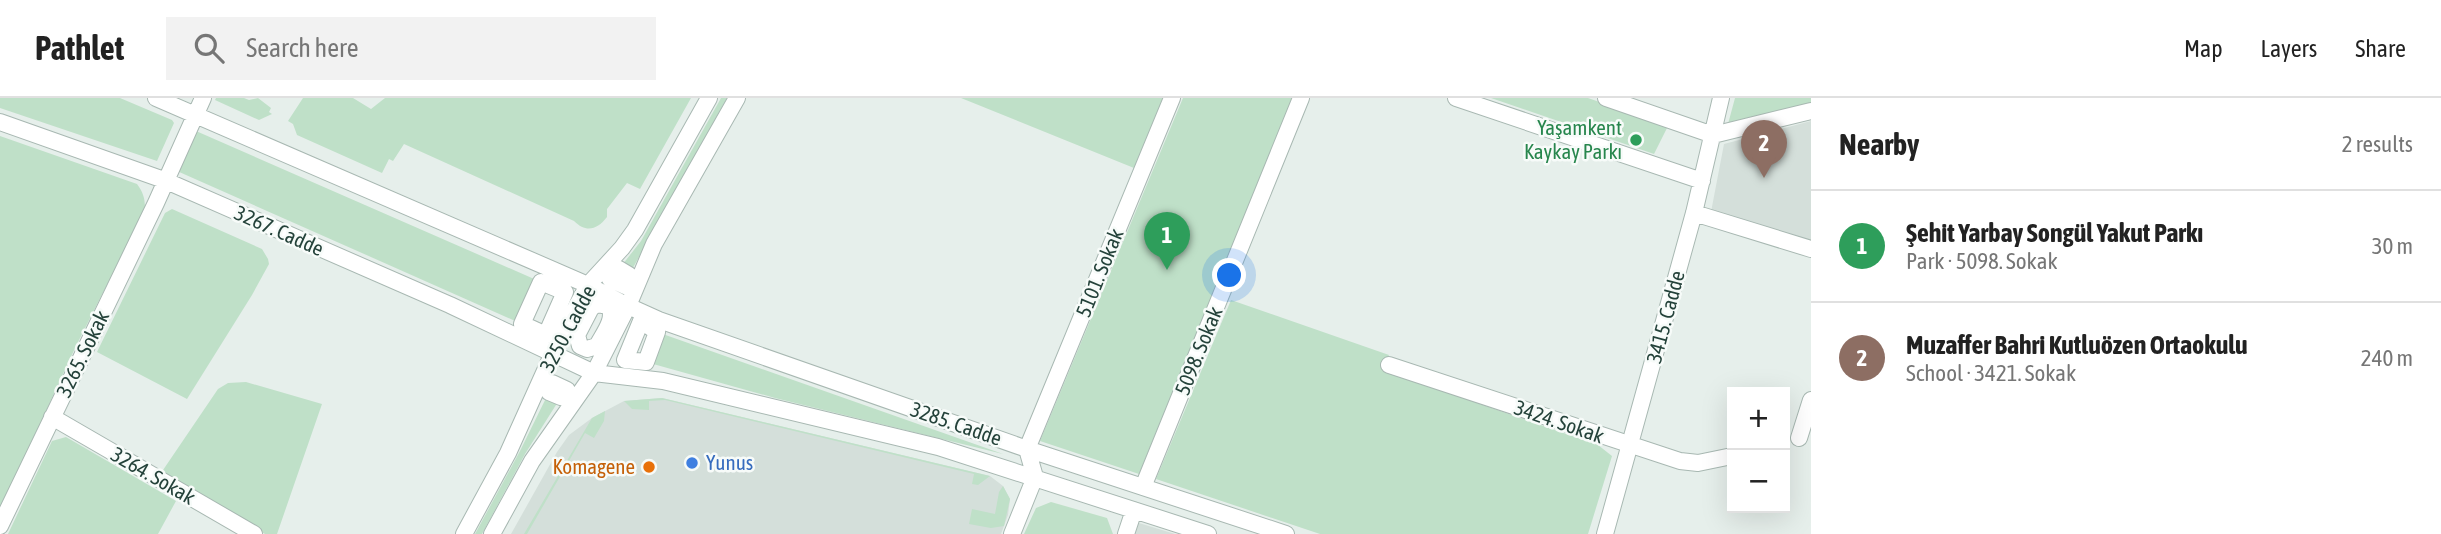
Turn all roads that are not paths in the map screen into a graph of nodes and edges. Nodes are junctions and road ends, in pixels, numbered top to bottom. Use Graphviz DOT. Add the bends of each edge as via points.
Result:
graph roads {
  1 [pos="156,98"];
  2 [pos="203,98"];
  3 [pos="709,98"];
  4 [pos="737,98"];
  5 [pos="1172,98"];
  6 [pos="1301,98"];
  7 [pos="1456,98"];
  8 [pos="1606,98"];
  9 [pos="1721,98"];
  10 [pos="1811,111"];
  11 [pos="195,114"];
  12 [pos="0,122"];
  13 [pos="1713,135"];
  14 [pos="164,180"];
  15 [pos="1702,181"];
  16 [pos="1694,213"];
  17 [pos="1811,249"];
  18 [pos="588,285"];
  19 [pos="628,306"];
  20 [pos="552,354"];
  21 [pos="1389,365"];
  22 [pos="594,373"];
  23 [pos="1811,400"];
  24 [pos="52,418"];
  25 [pos="1798,438"];
  26 [pos="1630,446"];
  27 [pos="1027,449"];
  28 [pos="1727,457"];
  29 [pos="1035,477"];
  30 [pos="1143,487"];
  31 [pos="1134,510"];
  32 [pos="0,526"];
  33 [pos="254,534"];
  34 [pos="464,534"];
  35 [pos="492,534"];
  36 [pos="1012,534"];
  37 [pos="1126,534"];
  38 [pos="1208,534"];
  39 [pos="1286,534"];
  40 [pos="1605,534"];
  1 -- 11 [label="street"];
  2 -- 11 [label="street, 3265. Sokak"];
  3 -- 18 [label="street, 3250. Cadde" via="635,230"];
  4 -- 19 [label="street, 3250. Cadde" via="654,244"];
  5 -- 27 [label="street, 5101. Sokak"];
  6 -- 30 [label="street, 5098. Sokak"];
  7 -- 15 [label="street"];
  8 -- 13 [label="street"];
  9 -- 13 [label="street, 3415. Cadde"];
  10 -- 13 [label="street"];
  11 -- 14 [label="street, 3265. Sokak"];
  11 -- 18 [label="street"];
  12 -- 14 [label="street, 3267. Cadde"];
  13 -- 15 [label="street, 3415. Cadde"];
  14 -- 20 [label="street, 3267. Cadde"];
  14 -- 24 [label="street, 3265. Sokak"];
  15 -- 16 [label="street, 3415. Cadde"];
  16 -- 17 [label="street"];
  16 -- 26 [label="street, 3415. Cadde"];
  18 -- 19 [label="street, 3285. Cadde"];
  18 -- 20 [label="street, 3250. Cadde"];
  19 -- 22 [label="street, 3250. Cadde"];
  19 -- 27 [label="street, 3285. Cadde"];
  20 -- 22 [label="street, 3267. Cadde"];
  20 -- 34 [label="street, 3250. Cadde" via="508,453"];
  21 -- 26 [label="street, 3424. Sokak"];
  22 -- 29 [label="street, 3285. Cadde" via="663,381 938,447"];
  22 -- 35 [label="street, 3250. Cadde" via="533,461"];
  23 -- 25 [label="street"];
  24 -- 32 [label="street, 3265. Sokak"];
  24 -- 33 [label="street, 3264. Sokak"];
  26 -- 28 [label="street, 3424. Sokak" via="1680,461 1698,463"];
  26 -- 40 [label="street, 3415. Cadde"];
  27 -- 29 [label="street"];
  27 -- 30 [label="street, 3285. Cadde"];
  29 -- 31 [label="street, 3285. Cadde"];
  29 -- 36 [label="street"];
  30 -- 39 [label="street, 3285. Cadde"];
  31 -- 37 [label="street"];
  31 -- 38 [label="street, 3285. Cadde"];
}
